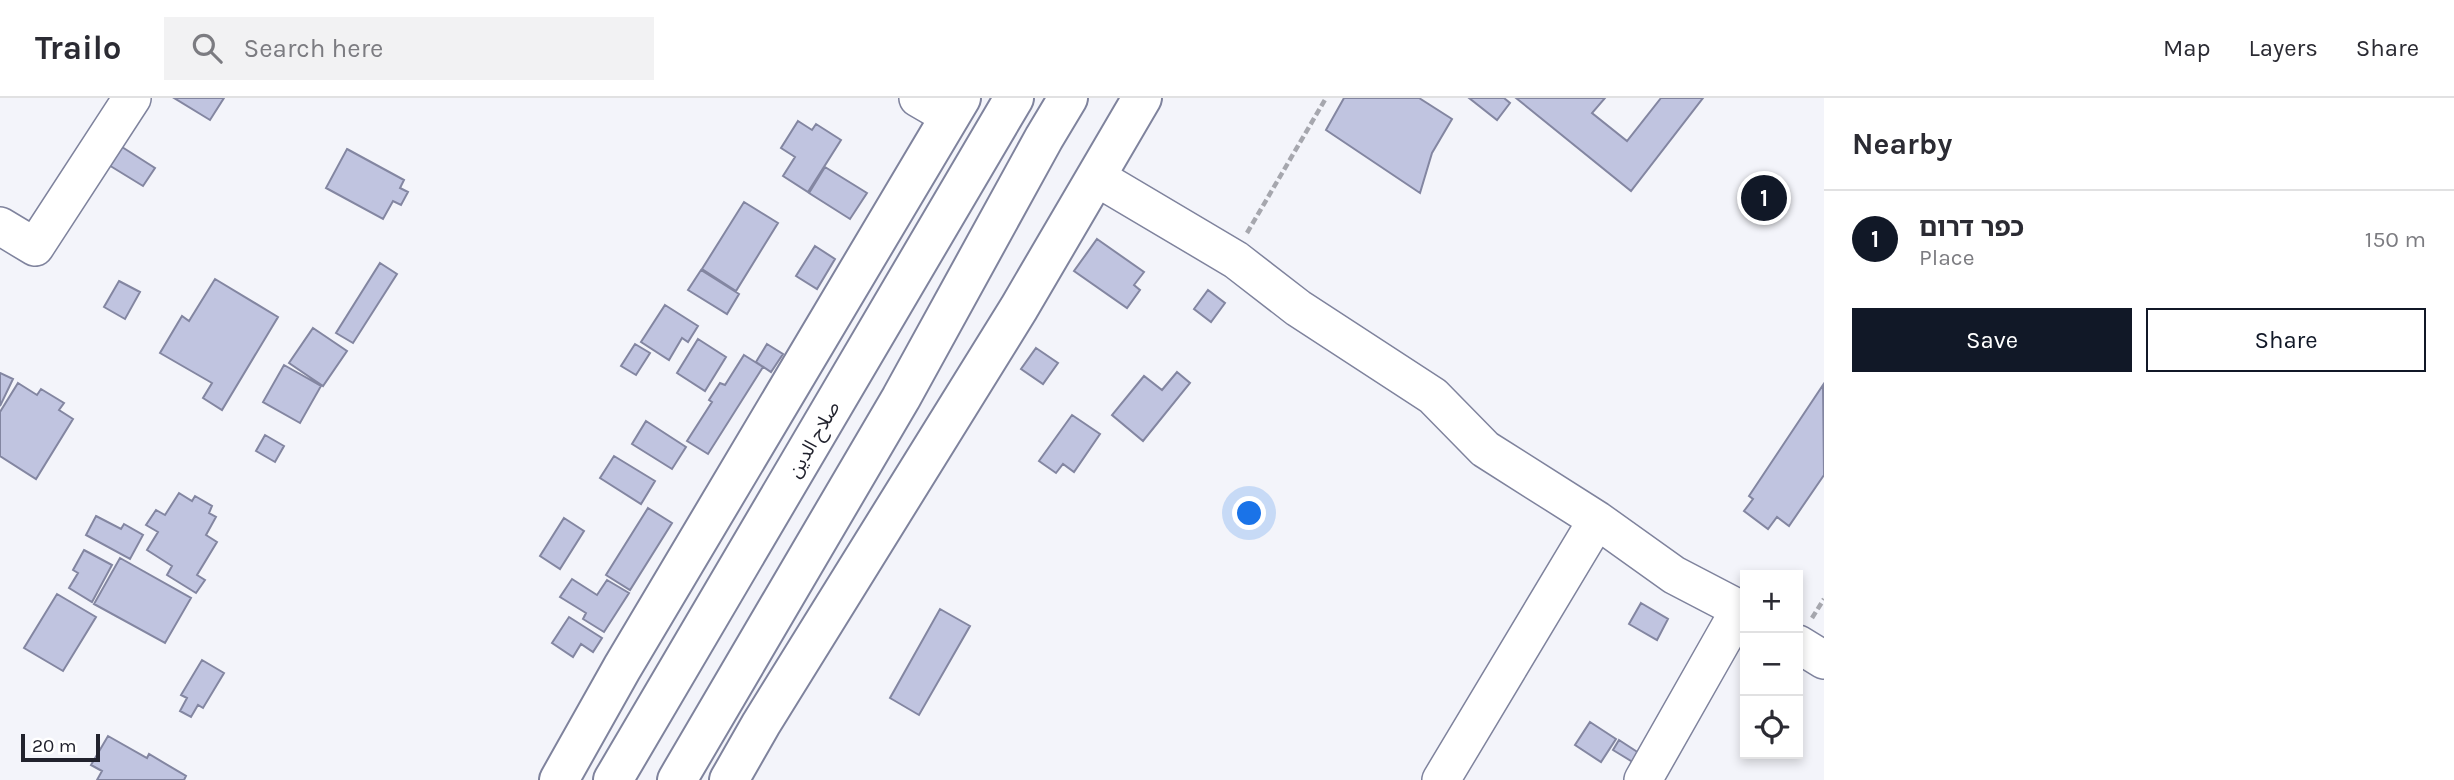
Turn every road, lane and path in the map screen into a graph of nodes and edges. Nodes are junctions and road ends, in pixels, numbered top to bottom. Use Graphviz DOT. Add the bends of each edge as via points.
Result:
graph roads {
  1 [pos="132,98"];
  2 [pos="1014,98"];
  3 [pos="1068,98"];
  4 [pos="1142,98"];
  5 [pos="1326,98"];
  6 [pos="943,104"];
  7 [pos="1096,177"];
  8 [pos="0,226"];
  9 [pos="1233,258"];
  10 [pos="1597,520"];
  11 [pos="1740,608"];
  12 [pos="1740,615"];
  13 [pos="1803,647"];
  14 [pos="1824,660"];
  15 [pos="559,780"];
  16 [pos="613,780"];
  17 [pos="677,780"];
  18 [pos="729,780"];
  19 [pos="1441,780"];
  20 [pos="1643,780"];
  1 -- 8 [label="street" via="35,247"];
  2 -- 16 [label="main road, صلاح الدين"];
  3 -- 17 [label="main road" via="901,398"];
  4 -- 7 [label="main road"];
  5 -- 9 [label="path"];
  6 -- 15 [label="main road"];
  7 -- 9 [label="street"];
  7 -- 18 [label="main road"];
  9 -- 10 [label="street" via="1298,308 1433,396 1485,449"];
  10 -- 11 [label="street" via="1674,575"];
  10 -- 19 [label="street"];
  12 -- 20 [label="street"];
  13 -- 14 [label="street"];
}
